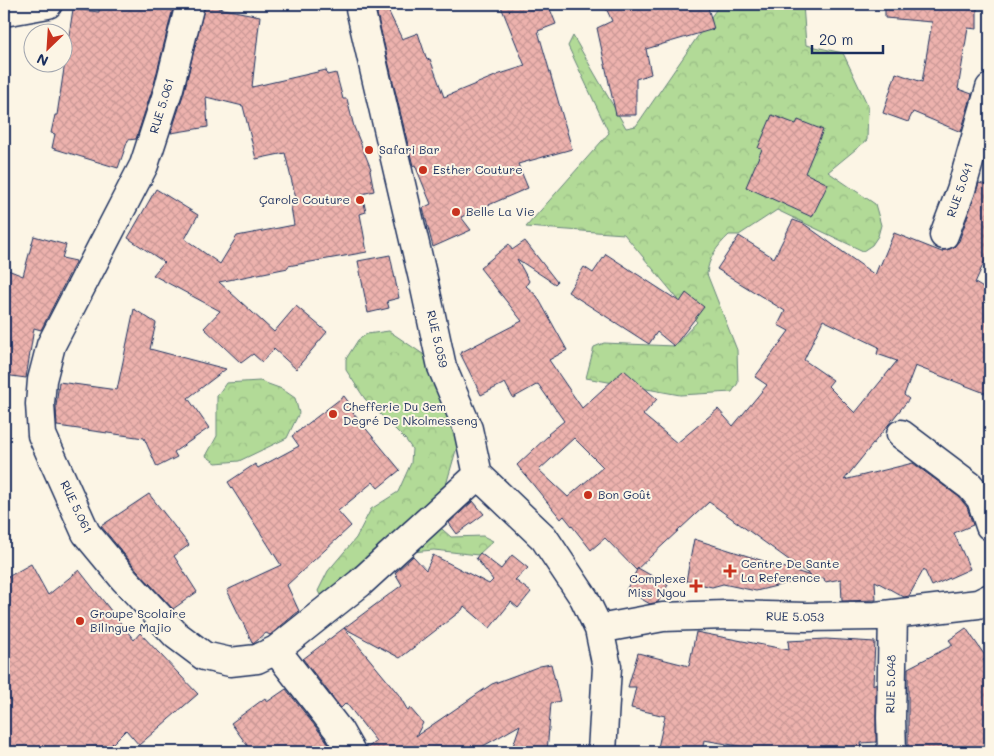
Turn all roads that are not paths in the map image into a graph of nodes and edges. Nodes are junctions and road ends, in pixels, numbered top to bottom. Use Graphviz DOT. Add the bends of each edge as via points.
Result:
graph roads {
  1 [pos="48,4"];
  2 [pos="190,4"];
  3 [pos="359,4"];
  4 [pos="4,12"];
  5 [pos="990,88"];
  6 [pos="944,235"];
  7 [pos="901,434"];
  8 [pos="478,475"];
  9 [pos="990,526"];
  10 [pos="986,608"];
  11 [pos="893,615"];
  12 [pos="599,630"];
  13 [pos="276,650"];
  14 [pos="352,752"];
  15 [pos="602,752"];
  16 [pos="892,752"];
  1 -- 4 [label="street"];
  2 -- 13 [label="street, RUE 5.061" via="144,165 51,345 42,380 42,435 86,533 176,635 204,656 230,662 257,659"];
  3 -- 8 [label="street, RUE 5.059" via="442,367 468,429"];
  5 -- 6 [label="street, RUE 5.041" via="961,190"];
  7 -- 9 [label="street" via="970,486 981,499"];
  8 -- 12 [label="street" via="544,538 584,598"];
  8 -- 13 [label="street, RUE 5.061" via="360,583"];
  10 -- 11 [label="street, RUE 5.053"];
  11 -- 12 [label="street, RUE 5.053" via="663,618"];
  11 -- 16 [label="street, RUE 5.048"];
  12 -- 15 [label="street" via="607,667"];
  13 -- 14 [label="street"];
}
